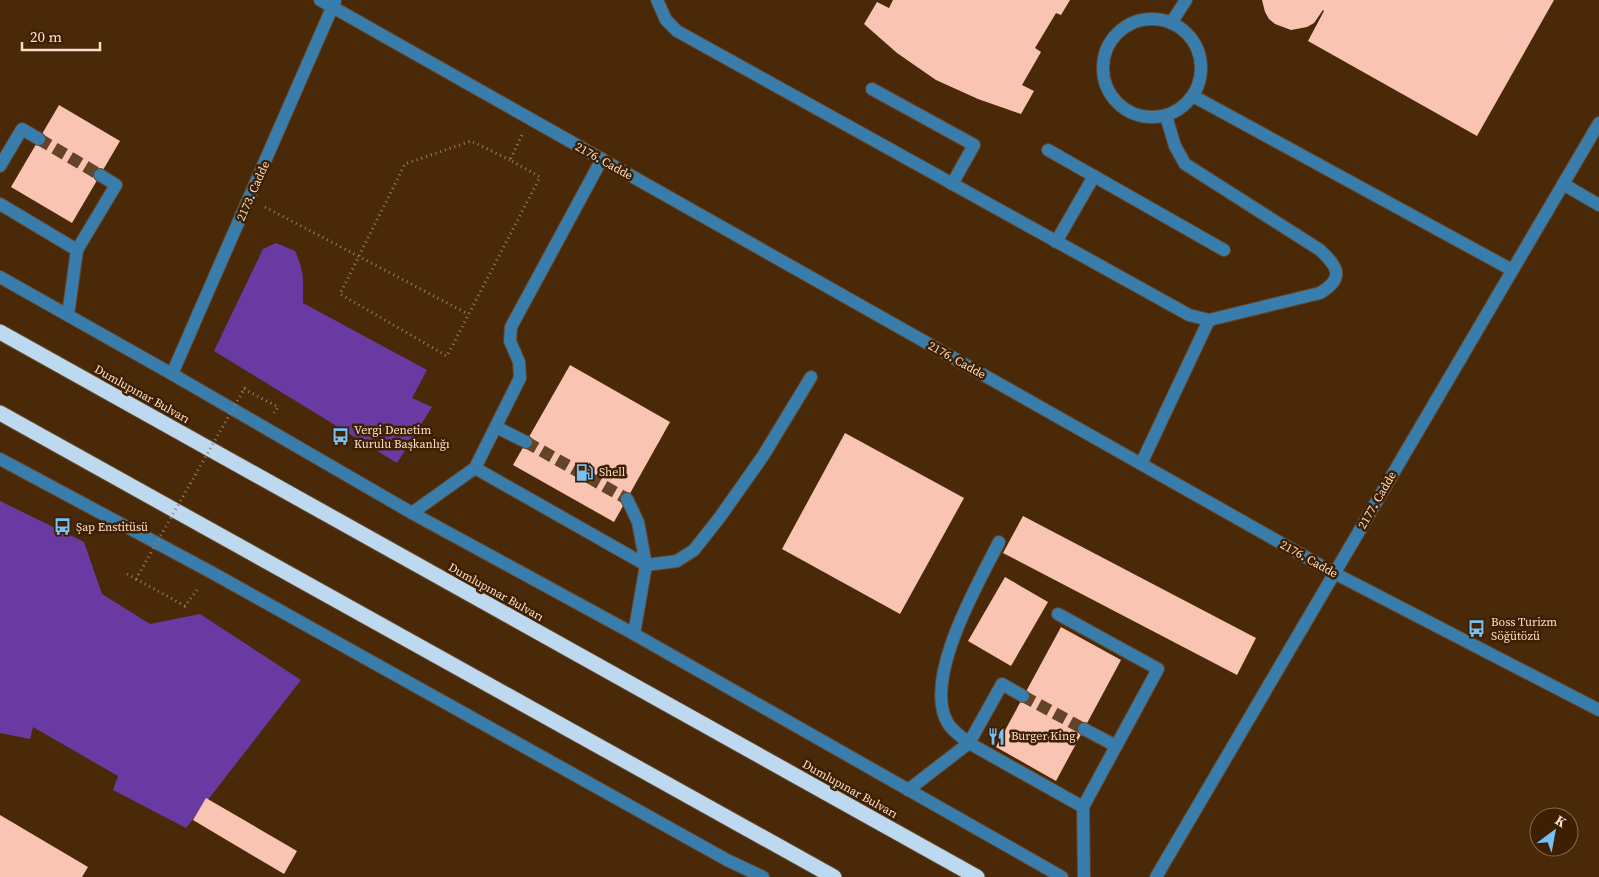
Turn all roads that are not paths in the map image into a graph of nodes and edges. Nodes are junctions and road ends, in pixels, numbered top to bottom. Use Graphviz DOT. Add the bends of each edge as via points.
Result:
graph roads {
  1 [pos="320,0"];
  2 [pos="657,0"];
  3 [pos="1186,0"];
  4 [pos="334,4"];
  5 [pos="1171,23"];
  6 [pos="872,89"];
  7 [pos="1193,96"];
  8 [pos="1166,116"];
  9 [pos="1599,123"];
  10 [pos="39,139"];
  11 [pos="1048,150"];
  12 [pos="602,159"];
  13 [pos="0,166"];
  14 [pos="100,175"];
  15 [pos="1094,176"];
  16 [pos="952,184"];
  17 [pos="1563,184"];
  18 [pos="0,204"];
  19 [pos="1599,205"];
  20 [pos="1056,242"];
  21 [pos="77,250"];
  22 [pos="1224,250"];
  23 [pos="1512,270"];
  24 [pos="0,277"];
  25 [pos="68,315"];
  26 [pos="1209,320"];
  27 [pos="0,332"];
  28 [pos="172,374"];
  29 [pos="811,377"];
  30 [pos="0,413"];
  31 [pos="496,427"];
  32 [pos="526,442"];
  33 [pos="0,459"];
  34 [pos="1141,464"];
  35 [pos="476,468"];
  36 [pos="627,499"];
  37 [pos="412,512"];
  38 [pos="999,542"];
  39 [pos="646,565"];
  40 [pos="1334,574"];
  41 [pos="1058,614"];
  42 [pos="634,634"];
  43 [pos="1023,696"];
  44 [pos="1599,710"];
  45 [pos="1084,729"];
  46 [pos="969,743"];
  47 [pos="1116,746"];
  48 [pos="908,790"];
  49 [pos="1083,807"];
  50 [pos="763,877"];
  51 [pos="834,877"];
  52 [pos="977,877"];
  53 [pos="1062,877"];
  54 [pos="1084,877"];
  55 [pos="1156,877"];
  1 -- 4 [label="street, 2176. Cadde"];
  2 -- 16 [label="street" via="666,20 677,31"];
  3 -- 5 [label="street"];
  4 -- 12 [label="street, 2176. Cadde"];
  4 -- 28 [label="street, 2173. Cadde"];
  5 -- 7 [label="street" via="1186,33 1196,46 1201,63 1200,80"];
  5 -- 8 [label="street" via="1155,19 1138,21 1122,28 1110,41 1103,56 1102,74 1107,90 1117,104 1132,114 1149,118"];
  6 -- 16 [label="street" via="974,145"];
  7 -- 8 [label="street"];
  7 -- 23 [label="street"];
  8 -- 26 [label="street" via="1175,146 1185,164 1320,250 1337,272 1330,288 1320,293"];
  9 -- 17 [label="street, 2177. Cadde"];
  10 -- 13 [label="street" via="22,129"];
  11 -- 15 [label="street"];
  12 -- 31 [label="street" via="511,327 510,341 519,362 520,378"];
  12 -- 34 [label="street, 2176. Cadde"];
  14 -- 21 [label="street" via="116,185"];
  15 -- 20 [label="street"];
  15 -- 22 [label="street"];
  16 -- 20 [label="street"];
  17 -- 19 [label="street"];
  17 -- 23 [label="street, 2177. Cadde"];
  18 -- 21 [label="street"];
  20 -- 26 [label="street" via="1189,315"];
  21 -- 25 [label="street"];
  23 -- 40 [label="street, 2177. Cadde"];
  24 -- 25 [label="street"];
  25 -- 28 [label="street"];
  26 -- 34 [label="street"];
  27 -- 52 [label="highway, Dumlupınar Bulvarı"];
  28 -- 37 [label="street"];
  29 -- 39 [label="street" via="763,456 694,550 677,561"];
  30 -- 51 [label="highway"];
  31 -- 32 [label="street"];
  31 -- 35 [label="street"];
  33 -- 50 [label="street"];
  34 -- 40 [label="street, 2176. Cadde"];
  35 -- 37 [label="street"];
  35 -- 39 [label="street"];
  36 -- 39 [label="street" via="638,522"];
  37 -- 42 [label="street"];
  38 -- 46 [label="street" via="960,620 946,662 941,695 949,725"];
  39 -- 42 [label="street"];
  40 -- 44 [label="street, 2176. Cadde"];
  40 -- 55 [label="street, 2177. Cadde"];
  41 -- 47 [label="street" via="1158,669"];
  42 -- 48 [label="street"];
  43 -- 46 [label="street" via="1002,684"];
  45 -- 47 [label="street"];
  46 -- 48 [label="street"];
  46 -- 49 [label="street"];
  47 -- 49 [label="street"];
  48 -- 53 [label="street"];
  49 -- 54 [label="street"];
}
